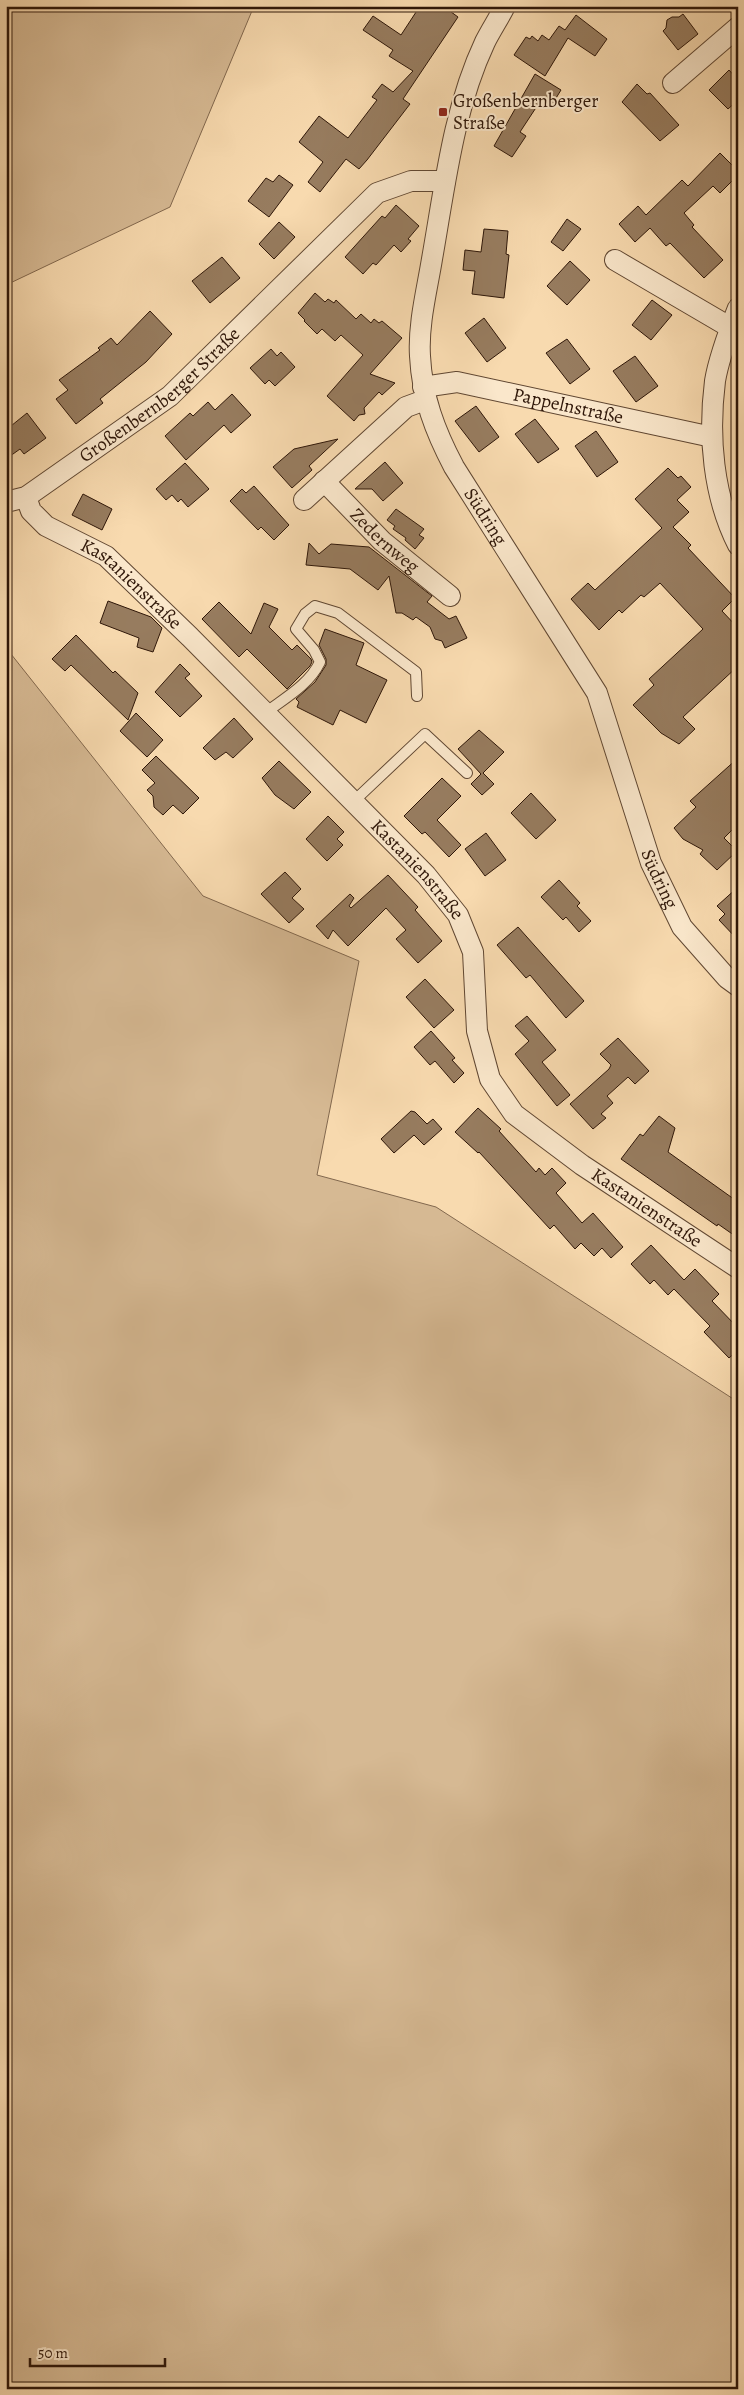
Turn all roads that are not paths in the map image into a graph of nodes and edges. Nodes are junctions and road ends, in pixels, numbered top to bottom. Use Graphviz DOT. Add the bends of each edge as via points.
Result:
graph roads {
  1 [pos="505,6"];
  2 [pos="735,34"];
  3 [pos="673,82"];
  4 [pos="445,181"];
  5 [pos="615,260"];
  6 [pos="738,308"];
  7 [pos="734,329"];
  8 [pos="424,394"];
  9 [pos="712,437"];
  10 [pos="324,481"];
  11 [pos="26,497"];
  12 [pos="304,500"];
  13 [pos="6,502"];
  14 [pos="738,545"];
  15 [pos="450,596"];
  16 [pos="417,696"];
  17 [pos="265,713"];
  18 [pos="467,773"];
  19 [pos="353,802"];
  20 [pos="738,986"];
  21 [pos="738,1268"];
  1 -- 4 [label="street, Südring" via="484,43 459,114"];
  2 -- 3 [label="street"];
  4 -- 8 [label="street, Südring" via="422,318 419,354"];
  4 -- 11 [label="street, Großenbernberger Straße" via="411,181 377,193 170,396"];
  5 -- 7 [label="street"];
  6 -- 7 [label="street"];
  7 -- 9 [label="street" via="715,380"];
  8 -- 9 [label="street, Pappelnstraße" via="457,382"];
  8 -- 10 [label="street"];
  8 -- 20 [label="street, Südring" via="436,432 454,467 597,693 651,863 682,927"];
  9 -- 14 [label="street" via="716,480 728,527"];
  10 -- 12 [label="street"];
  10 -- 15 [label="street, Zedernweg" via="382,541"];
  11 -- 13 [label="street, Großenbernberger Straße"];
  11 -- 17 [label="street, Kastanienstraße" via="31,511 46,526 106,556"];
  16 -- 17 [label="lane" via="416,672 338,613 315,606 305,614 296,629 320,662 315,673"];
  17 -- 19 [label="street, Kastanienstraße"];
  18 -- 19 [label="lane" via="425,734"];
  19 -- 21 [label="street, Kastanienstraße" via="426,875 458,915 473,952 477,1032 490,1078 514,1114 582,1165"];
}
